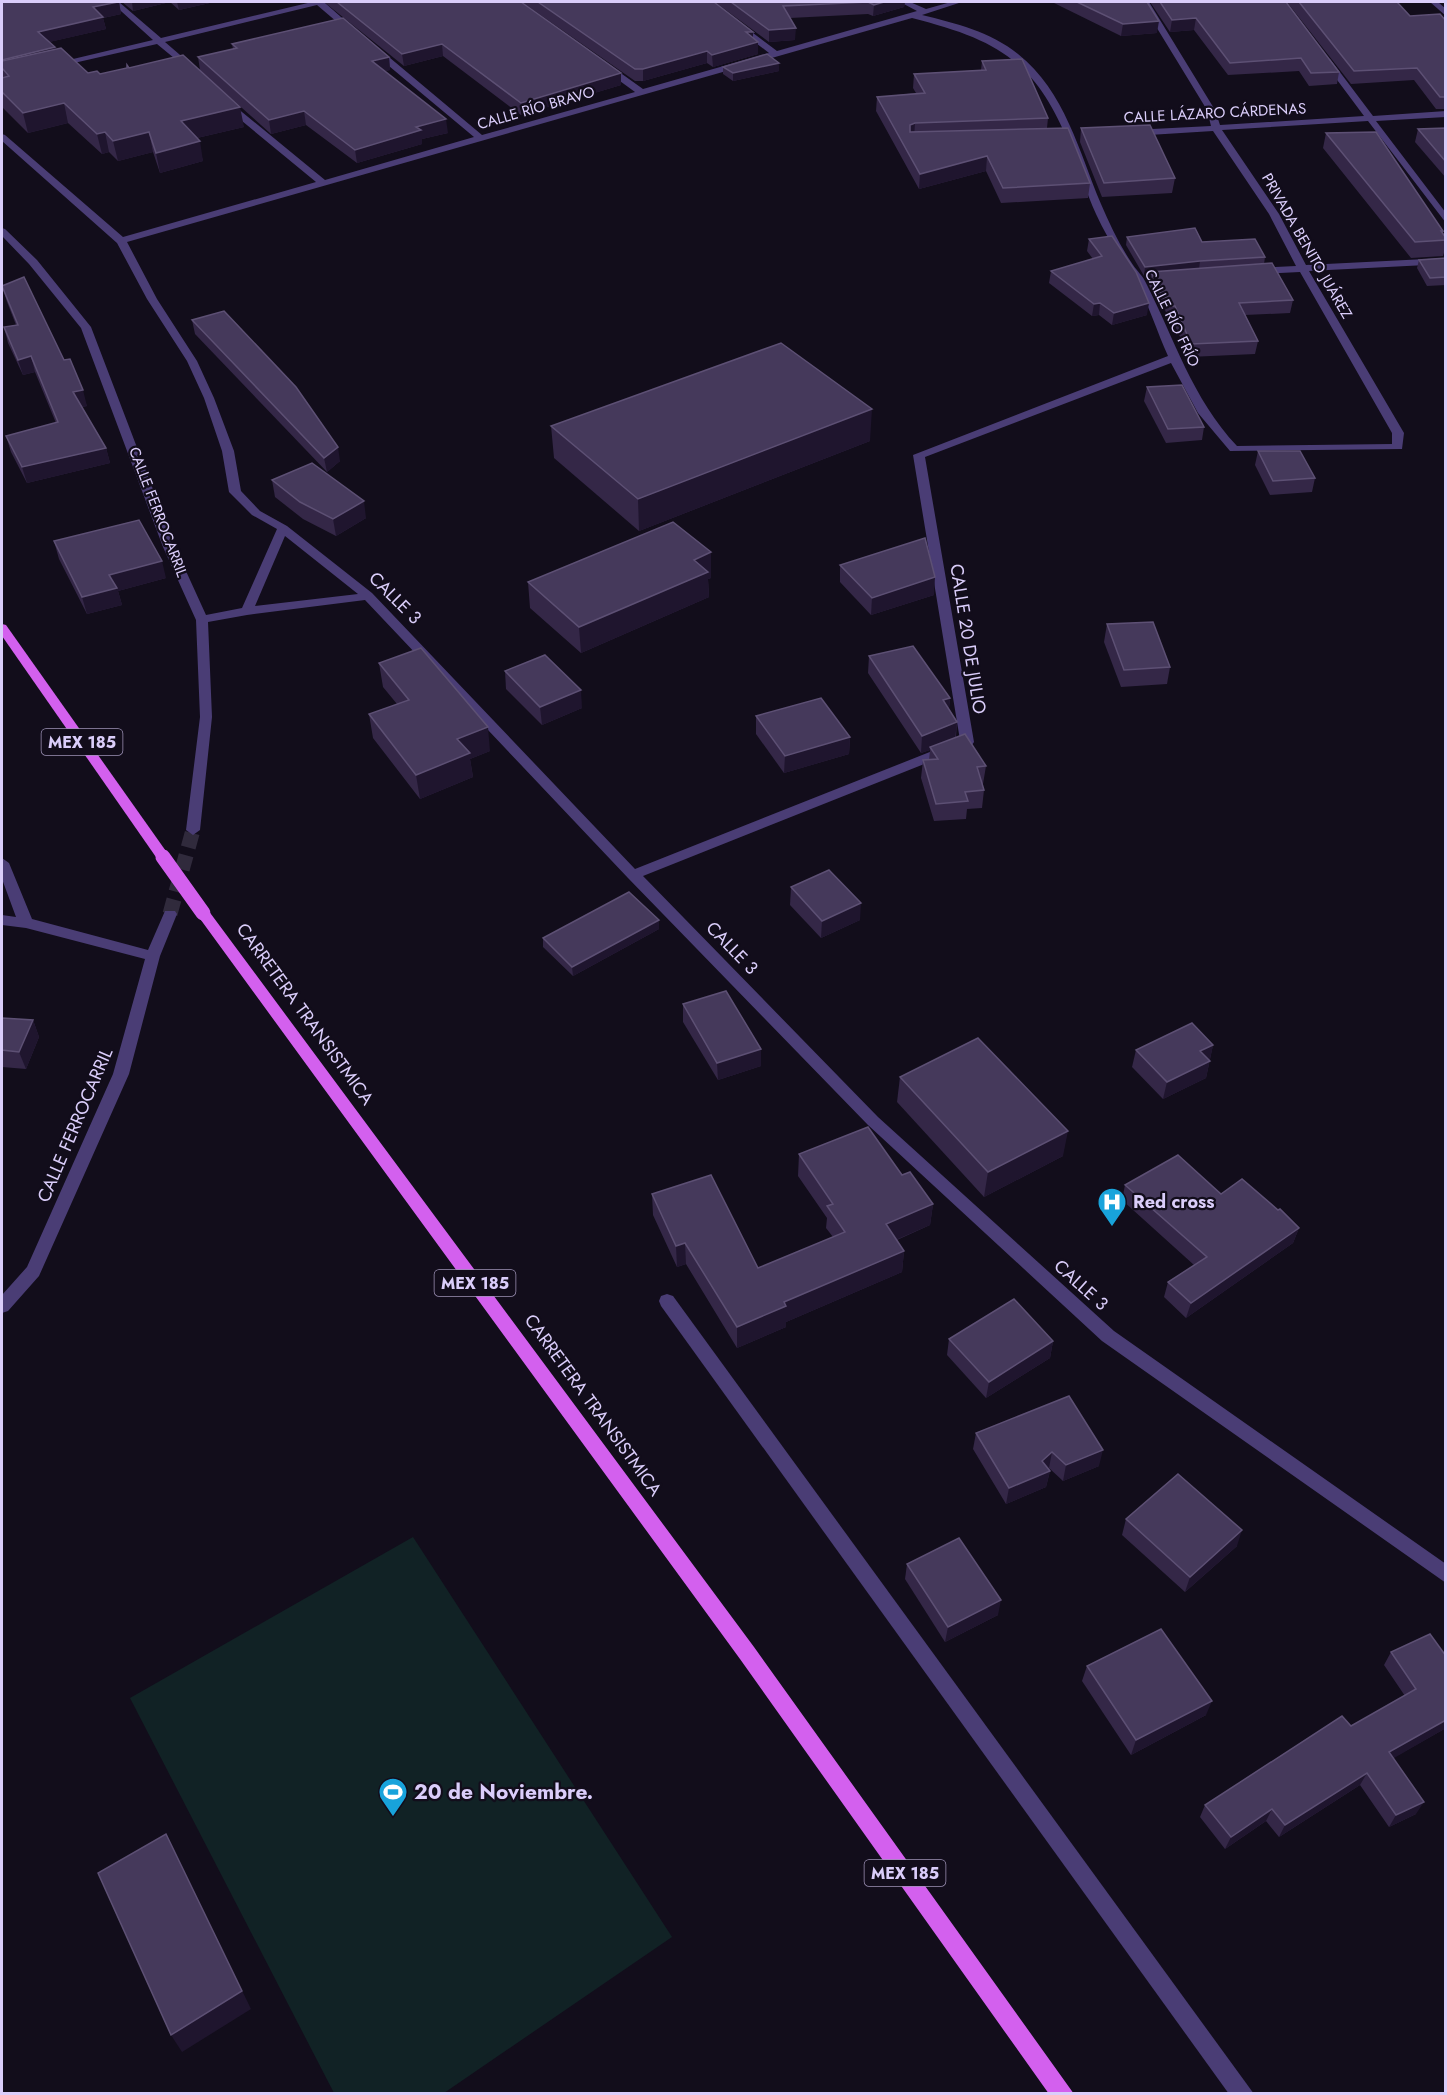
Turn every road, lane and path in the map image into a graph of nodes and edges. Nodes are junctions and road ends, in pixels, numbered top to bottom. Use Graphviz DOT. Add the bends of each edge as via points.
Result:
graph roads {
  1 [pos="115,2"];
  2 [pos="319,2"];
  3 [pos="707,2"];
  4 [pos="904,2"];
  5 [pos="958,2"];
  6 [pos="1145,2"];
  7 [pos="1434,2"];
  8 [pos="924,11"];
  9 [pos="1446,14"];
  10 [pos="912,15"];
  11 [pos="161,41"];
  12 [pos="1322,53"];
  13 [pos="774,54"];
  14 [pos="596,60"];
  15 [pos="47,67"];
  16 [pos="194,73"];
  17 [pos="641,92"];
  18 [pos="219,97"];
  19 [pos="1446,114"];
  20 [pos="1369,119"];
  21 [pos="1217,130"];
  22 [pos="1119,134"];
  23 [pos="1084,135"];
  24 [pos="1061,136"];
  25 [pos="1072,136"];
  26 [pos="2,137"];
  27 [pos="480,138"];
  28 [pos="323,183"];
  29 [pos="1446,219"];
  30 [pos="2,231"];
  31 [pos="121,241"];
  32 [pos="1446,261"];
  33 [pos="1303,269"];
  34 [pos="1245,272"];
  35 [pos="1152,279"];
  36 [pos="1140,281"];
  37 [pos="1173,358"];
  38 [pos="1398,447"];
  39 [pos="283,528"];
  40 [pos="368,596"];
  41 [pos="247,611"];
  42 [pos="202,620"];
  43 [pos="2,628"];
  44 [pos="192,830"];
  45 [pos="2,863"];
  46 [pos="633,875"];
  47 [pos="170,914"];
  48 [pos="2,920"];
  49 [pos="26,923"];
  50 [pos="153,956"];
  51 [pos="667,1301"];
  52 [pos="2,1306"];
  53 [pos="1446,1575"];
  54 [pos="1062,2094"];
  55 [pos="1243,2094"];
  1 -- 11 [label="street"];
  2 -- 11 [label="street"];
  2 -- 27 [label="street"];
  3 -- 13 [label="street"];
  4 -- 8 [label="street"];
  5 -- 8 [label="street, CALLE RÍO BRAVO"];
  6 -- 21 [label="street, PRIVADA BENITO JUÁREZ" via="1211,110"];
  7 -- 9 [label="street"];
  8 -- 10 [label="street, CALLE RÍO BRAVO"];
  10 -- 13 [label="street, CALLE RÍO BRAVO"];
  10 -- 25 [label="street, CALLE RÍO FRÍO" via="994,42 1027,66"];
  11 -- 15 [label="street"];
  11 -- 16 [label="street"];
  12 -- 20 [label="street"];
  13 -- 17 [label="street, CALLE RÍO BRAVO"];
  14 -- 17 [label="street"];
  17 -- 27 [label="street, CALLE RÍO BRAVO"];
  18 -- 28 [label="street"];
  19 -- 20 [label="street, CALLE LÁZARO CÁRDENAS"];
  20 -- 21 [label="street, CALLE LÁZARO CÁRDENAS"];
  20 -- 29 [label="street"];
  21 -- 22 [label="street, CALLE LÁZARO CÁRDENAS"];
  21 -- 33 [label="street, PRIVADA BENITO JUÁREZ" via="1274,214"];
  23 -- 25 [label="street"];
  24 -- 25 [label="street"];
  25 -- 36 [label="street, CALLE RÍO FRÍO" via="1094,198"];
  26 -- 31 [label="street"];
  27 -- 28 [label="street, CALLE RÍO BRAVO"];
  28 -- 31 [label="street, CALLE RÍO BRAVO"];
  30 -- 42 [label="street, CALLE FERROCARRIL" via="86,327 169,547"];
  31 -- 39 [label="street, CALLE 3" via="192,361 209,398 228,451 235,492 256,513"];
  32 -- 33 [label="street"];
  33 -- 34 [label="street"];
  33 -- 38 [label="street, PRIVADA BENITO JUÁREZ" via="1398,433"];
  35 -- 36 [label="street"];
  36 -- 37 [label="street, CALLE RÍO FRÍO"];
  37 -- 38 [label="street, CALLE RÍO FRÍO" via="1212,428 1234,449"];
  37 -- 46 [label="street, CALLE 20 DE JULIO" via="920,455 967,742"];
  39 -- 40 [label="street, CALLE 3"];
  39 -- 41 [label="street"];
  40 -- 41 [label="street"];
  40 -- 46 [label="street, CALLE 3"];
  41 -- 42 [label="street"];
  42 -- 44 [label="street, CALLE FERROCARRIL" via="206,717"];
  43 -- 54 [label="main road, CARRETERA TRANSISTMICA / MEX 185, bridge" via="203,913 747,1653"];
  45 -- 49 [label="street"];
  46 -- 53 [label="street, CALLE 3" via="873,1121 1108,1336"];
  47 -- 50 [label="street, CALLE FERROCARRIL"];
  48 -- 49 [label="street"];
  49 -- 50 [label="street"];
  50 -- 52 [label="street, CALLE FERROCARRIL" via="121,1074 33,1271"];
  51 -- 55 [label="street"];
}
